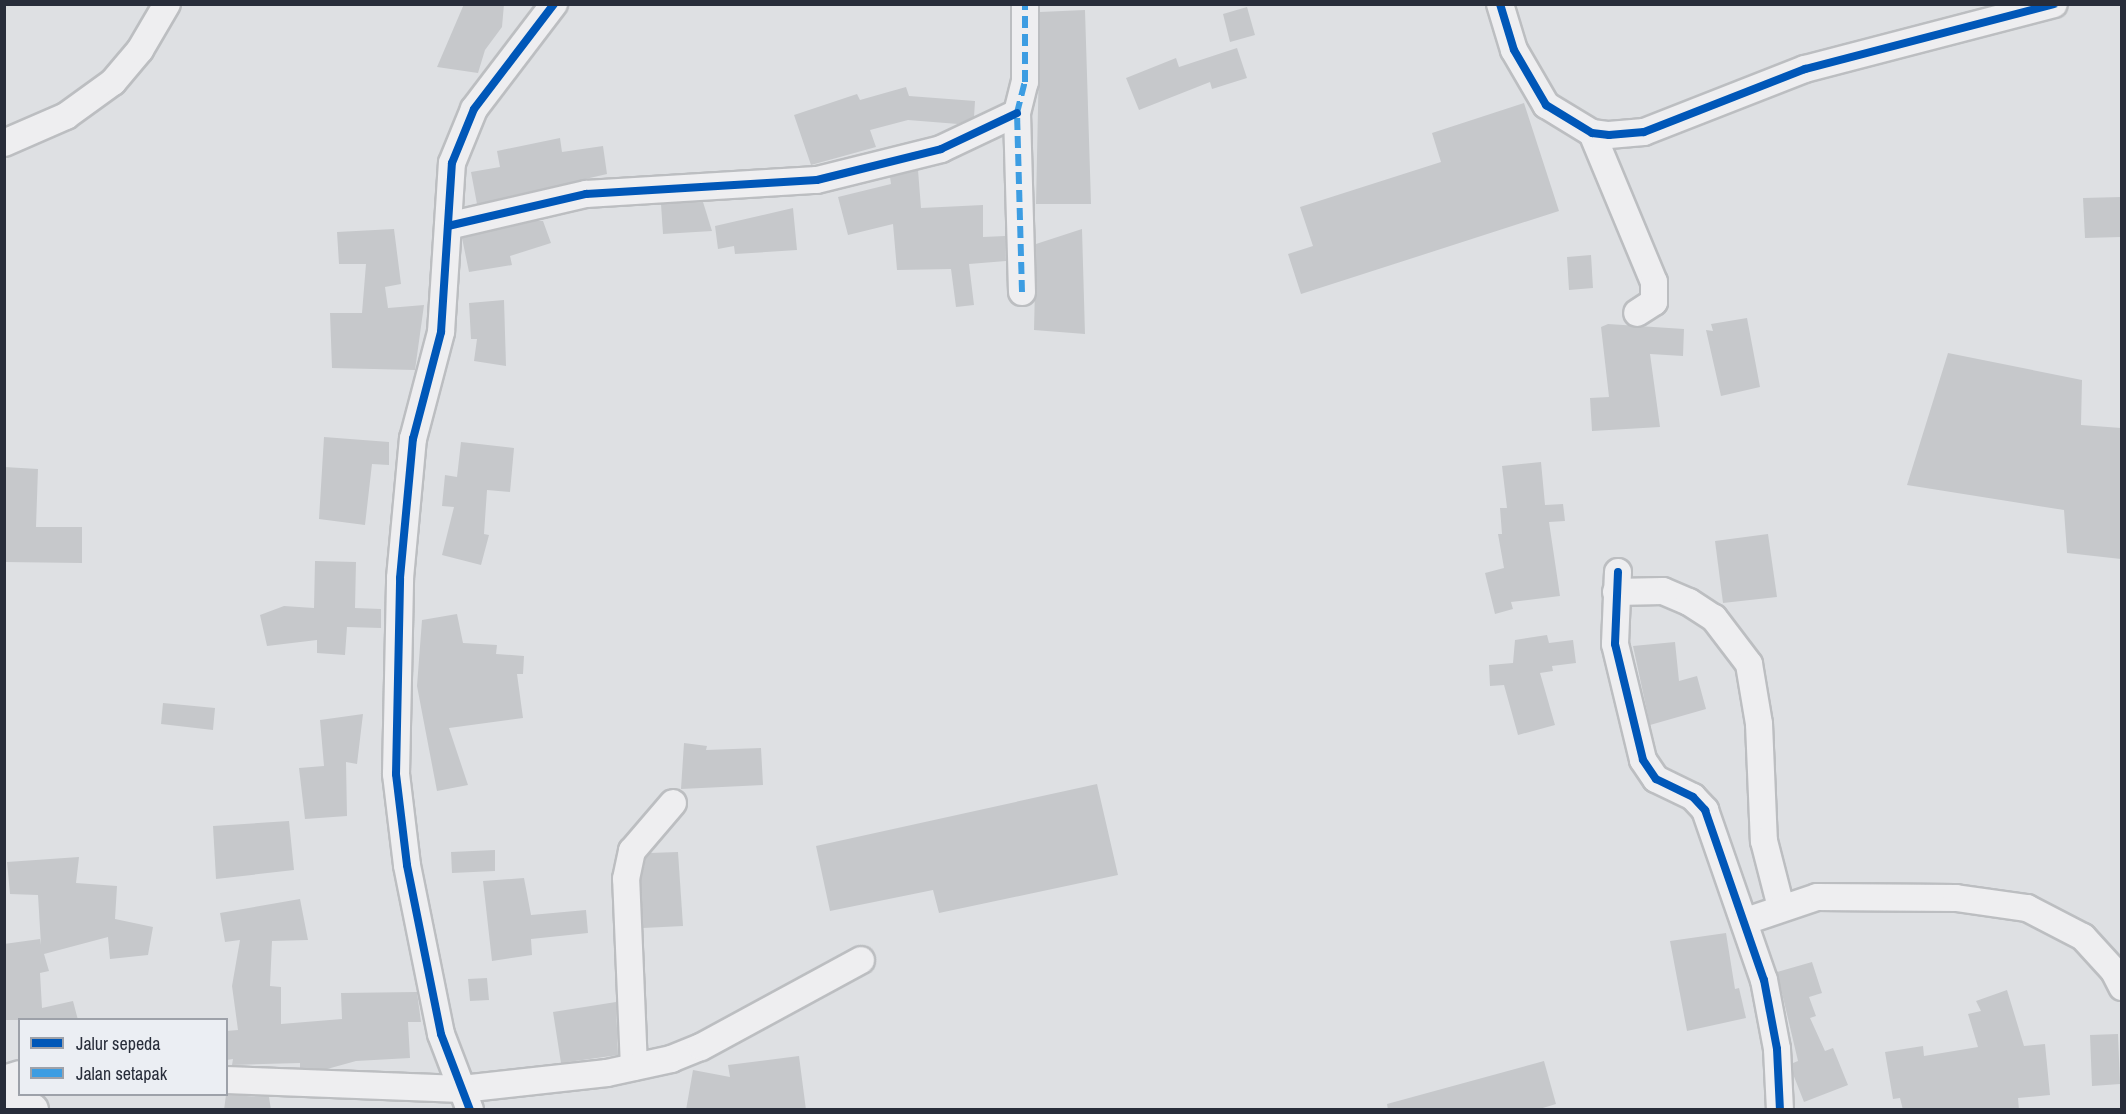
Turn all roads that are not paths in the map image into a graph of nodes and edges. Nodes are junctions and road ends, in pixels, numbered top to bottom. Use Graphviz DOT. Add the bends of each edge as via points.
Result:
graph roads {
  1 [pos="167,4"];
  2 [pos="554,4"];
  3 [pos="1025,4"];
  4 [pos="1500,4"];
  5 [pos="2054,4"];
  6 [pos="1017,113"];
  7 [pos="1592,133"];
  8 [pos="4,143"];
  9 [pos="448,226"];
  10 [pos="1022,292"];
  11 [pos="1637,313"];
  12 [pos="674,803"];
  13 [pos="1781,908"];
  14 [pos="1746,921"];
  15 [pos="861,960"];
  16 [pos="2121,987"];
  17 [pos="634,1067"];
  18 [pos="228,1080"];
  19 [pos="4,1097"];
  20 [pos="466,1099"];
  21 [pos="32,1110"];
  22 [pos="1779,1110"];
  1 -- 8 [label="street" via="140,50 113,82 66,116"];
  2 -- 9 [label="street" via="463,128 452,163"];
  3 -- 6 [label="street" via="1025,82"];
  4 -- 7 [label="street" via="1507,33 1536,91 1555,114"];
  5 -- 7 [label="street" via="1779,77 1644,132"];
  6 -- 9 [label="street" via="941,149 817,180 586,194"];
  6 -- 10 [label="street"];
  7 -- 11 [label="street" via="1653,282 1654,302"];
  9 -- 20 [label="street" via="438,352 411,452 396,646 396,763 425,972 441,1034"];
  12 -- 17 [label="street" via="632,851 626,879"];
  13 -- 14 [label="street"];
  13 -- 14 [label="street" via="1764,841 1759,724 1749,664 1714,618 1689,602 1663,591 1617,582 1615,644 1643,760 1656,779 1693,797 1706,810"];
  13 -- 16 [label="street" via="1817,897 1956,898 2027,908 2083,937 2115,971"];
  14 -- 22 [label="street" via="1775,1038"];
  15 -- 17 [label="street" via="701,1047"];
  17 -- 20 [label="street"];
  18 -- 20 [label="street"];
  19 -- 21 [label="street"];
}
